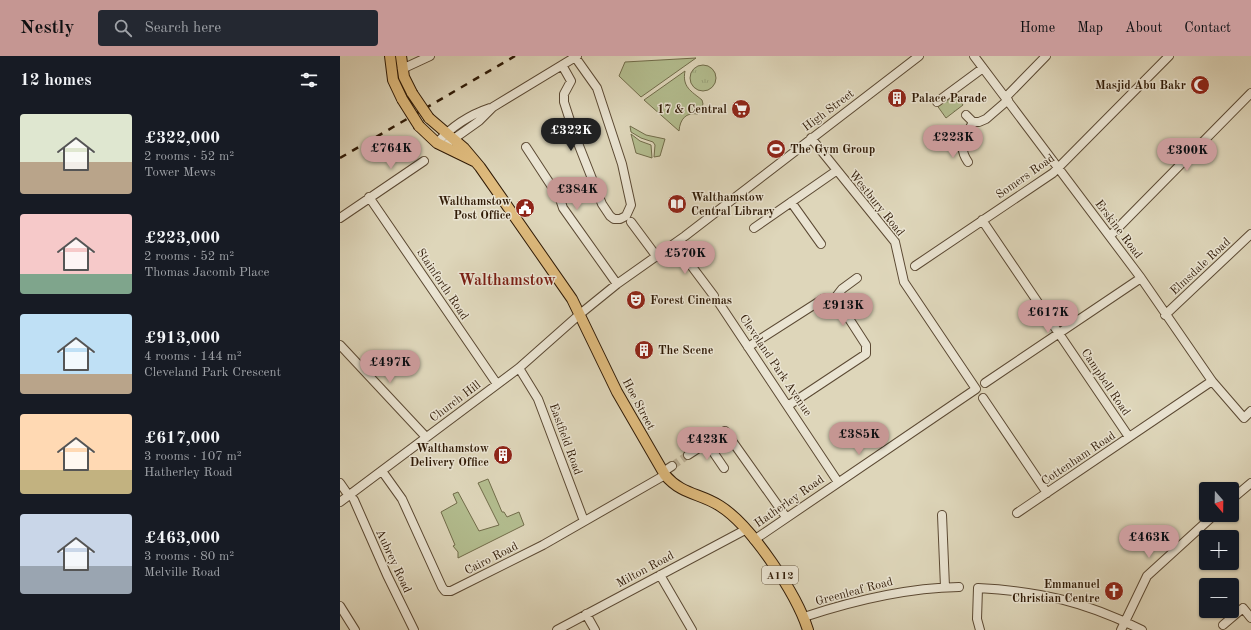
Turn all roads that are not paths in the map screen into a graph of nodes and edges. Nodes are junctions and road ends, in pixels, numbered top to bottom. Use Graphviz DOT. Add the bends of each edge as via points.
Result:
graph roads {
  1 [pos="390,56"];
  2 [pos="401,56"];
  3 [pos="430,56"];
  4 [pos="919,56"];
  5 [pos="974,56"];
  6 [pos="1046,56"];
  7 [pos="1169,56"];
  8 [pos="576,57"];
  9 [pos="562,65"];
  10 [pos="983,68"];
  11 [pos="402,69"];
  12 [pos="391,70"];
  13 [pos="1251,93"];
  14 [pos="1007,98"];
  15 [pos="937,102"];
  16 [pos="966,114"];
  17 [pos="973,122"];
  18 [pos="449,136"];
  19 [pos="811,138"];
  20 [pos="441,145"];
  21 [pos="526,147"];
  22 [pos="424,161"];
  23 [pos="474,161"];
  24 [pos="968,162"];
  25 [pos="1059,168"];
  26 [pos="836,171"];
  27 [pos="369,197"];
  28 [pos="791,202"];
  29 [pos="340,218"];
  30 [pos="982,220"];
  31 [pos="631,222"];
  32 [pos="754,228"];
  33 [pos="1251,234"];
  34 [pos="1110,236"];
  35 [pos="675,244"];
  36 [pos="821,244"];
  37 [pos="657,257"];
  38 [pos="915,266"];
  39 [pos="858,278"];
  40 [pos="1141,278"];
  41 [pos="617,284"];
  42 [pos="714,296"];
  43 [pos="835,298"];
  44 [pos="719,303"];
  45 [pos="580,314"];
  46 [pos="1165,315"];
  47 [pos="1059,333"];
  48 [pos="340,345"];
  49 [pos="748,347"];
  50 [pos="520,368"];
  51 [pos="1212,381"];
  52 [pos="985,383"];
  53 [pos="497,384"];
  54 [pos="976,388"];
  55 [pos="982,398"];
  56 [pos="789,405"];
  57 [pos="1251,411"];
  58 [pos="426,437"];
  59 [pos="1129,437"];
  60 [pos="707,443"];
  61 [pos="688,456"];
  62 [pos="672,466"];
  63 [pos="724,468"];
  64 [pos="382,471"];
  65 [pos="664,474"];
  66 [pos="838,482"];
  67 [pos="340,483"];
  68 [pos="1251,483"];
  69 [pos="1047,493"];
  70 [pos="1239,493"];
  71 [pos="351,498"];
  72 [pos="340,502"];
  73 [pos="1017,513"];
  74 [pos="942,515"];
  75 [pos="786,517"];
  76 [pos="584,522"];
  77 [pos="1206,522"];
  78 [pos="745,530"];
  79 [pos="754,540"];
  80 [pos="660,575"];
  81 [pos="945,587"];
  82 [pos="959,587"];
  83 [pos="340,606"];
  84 [pos="586,614"];
  85 [pos="804,617"];
  86 [pos="1251,618"];
  87 [pos="1125,622"];
  88 [pos="1223,625"];
  89 [pos="355,630"];
  90 [pos="414,630"];
  91 [pos="557,630"];
  92 [pos="595,630"];
  93 [pos="692,630"];
  94 [pos="808,630"];
  95 [pos="980,630"];
  96 [pos="1121,630"];
  97 [pos="1142,630"];
  1 -- 12 [label="main road, Hoe Street / A112"];
  2 -- 11 [label="main road, Hoe Street / A112"];
  3 -- 11 [label="street"];
  4 -- 19 [label="street, High Street"];
  5 -- 10 [label="street, Erskine Road"];
  6 -- 14 [label="street"];
  7 -- 25 [label="street, Somers Road"];
  8 -- 9 [label="street"];
  8 -- 9 [label="street" via="597,88 622,164 631,205 626,216 620,219 610,216 602,204 574,133 564,102 564,94 571,81"];
  9 -- 18 [label="street" via="493,107 478,121"];
  10 -- 14 [label="street, Erskine Road"];
  10 -- 15 [label="street"];
  11 -- 12 [label="main road"];
  11 -- 18 [label="main road, Hoe Street / A112, bridge" via="405,81 429,118"];
  12 -- 20 [label="main road, Hoe Street / A112, bridge" via="402,99 419,126"];
  13 -- 34 [label="street"];
  14 -- 17 [label="street" via="986,119"];
  14 -- 25 [label="street, Erskine Road"];
  16 -- 17 [label="street"];
  17 -- 24 [label="street" via="961,148"];
  18 -- 20 [label="street"];
  18 -- 23 [label="main road, Hoe Street / A112" via="464,148"];
  19 -- 26 [label="street, Westbury Road"];
  19 -- 35 [label="street, High Street"];
  20 -- 23 [label="main road, Hoe Street / A112"];
  21 -- 41 [label="street" via="560,199 563,208"];
  22 -- 27 [label="street"];
  23 -- 45 [label="main road, Hoe Street / A112" via="566,289"];
  25 -- 30 [label="street, Somers Road"];
  25 -- 34 [label="street, Erskine Road"];
  26 -- 28 [label="street"];
  26 -- 54 [label="street, Westbury Road" via="895,242 904,282"];
  27 -- 29 [label="street"];
  27 -- 53 [label="street, Stainforth Road"];
  28 -- 32 [label="street"];
  28 -- 36 [label="street"];
  30 -- 38 [label="street, Somers Road"];
  30 -- 47 [label="street, Campbell Road"];
  31 -- 37 [label="street"];
  33 -- 46 [label="street, Elmsdale Road"];
  34 -- 40 [label="street, Erskine Road"];
  35 -- 37 [label="street, High Street"];
  35 -- 42 [label="street"];
  37 -- 41 [label="street, High Street"];
  39 -- 43 [label="street" via="842,289"];
  40 -- 46 [label="street, Erskine Road"];
  40 -- 47 [label="street"];
  41 -- 45 [label="street, High Street"];
  43 -- 49 [label="street" via="823,299"];
  43 -- 56 [label="street" via="866,345 866,354"];
  44 -- 49 [label="street, Cleveland Park Avenue"];
  45 -- 50 [label="street, Church Hill"];
  45 -- 65 [label="main road, Hoe Street / A112" via="616,392"];
  46 -- 51 [label="street, Erskine Road"];
  47 -- 52 [label="street"];
  47 -- 59 [label="street, Campbell Road"];
  48 -- 58 [label="street"];
  49 -- 56 [label="street, Cleveland Park Avenue"];
  50 -- 53 [label="street, Church Hill"];
  50 -- 76 [label="street, Eastfield Road" via="538,399"];
  51 -- 57 [label="street, Erskine Road" via="1244,418"];
  51 -- 59 [label="street, Cottenham Road"];
  53 -- 58 [label="street, Church Hill"];
  54 -- 66 [label="street, Hatherley Road"];
  55 -- 69 [label="street"];
  56 -- 66 [label="street, Cleveland Park Avenue"];
  58 -- 64 [label="street, Church Hill"];
  59 -- 69 [label="street, Cottenham Road"];
  60 -- 61 [label="street"];
  60 -- 63 [label="street"];
  60 -- 75 [label="street" via="725,431"];
  62 -- 65 [label="street, Cairo Road"];
  64 -- 71 [label="street, Church Hill"];
  64 -- 76 [label="street, Cairo Road" via="402,499 444,591 450,591 481,577"];
  65 -- 76 [label="street, Cairo Road"];
  65 -- 78 [label="main road, Hoe Street / A112" via="675,486 724,509"];
  66 -- 75 [label="street, Hatherley Road"];
  67 -- 71 [label="street, Aubrey Road"];
  68 -- 70 [label="street"];
  69 -- 73 [label="street, Cottenham Road"];
  71 -- 72 [label="street, Church Hill"];
  71 -- 90 [label="street, Aubrey Road"];
  74 -- 81 [label="street"];
  75 -- 79 [label="street, Hatherley Road"];
  77 -- 87 [label="street" via="1152,569"];
  78 -- 79 [label="main road, Hoe Street / A112"];
  78 -- 80 [label="street, Milton Road"];
  79 -- 85 [label="main road, Hoe Street / A112" via="783,579"];
  80 -- 84 [label="street, Milton Road"];
  80 -- 93 [label="street"];
  81 -- 82 [label="street, Greenleaf Road"];
  81 -- 85 [label="street, Greenleaf Road" via="886,594 838,605"];
  83 -- 89 [label="street"];
  84 -- 91 [label="street, Milton Road"];
  84 -- 92 [label="street"];
  85 -- 94 [label="main road, Hoe Street / A112"];
  86 -- 88 [label="street" via="1243,608"];
  87 -- 95 [label="street" via="1090,607 1047,595 978,588 977,619"];
  87 -- 96 [label="street"];
  87 -- 97 [label="street"];
}
